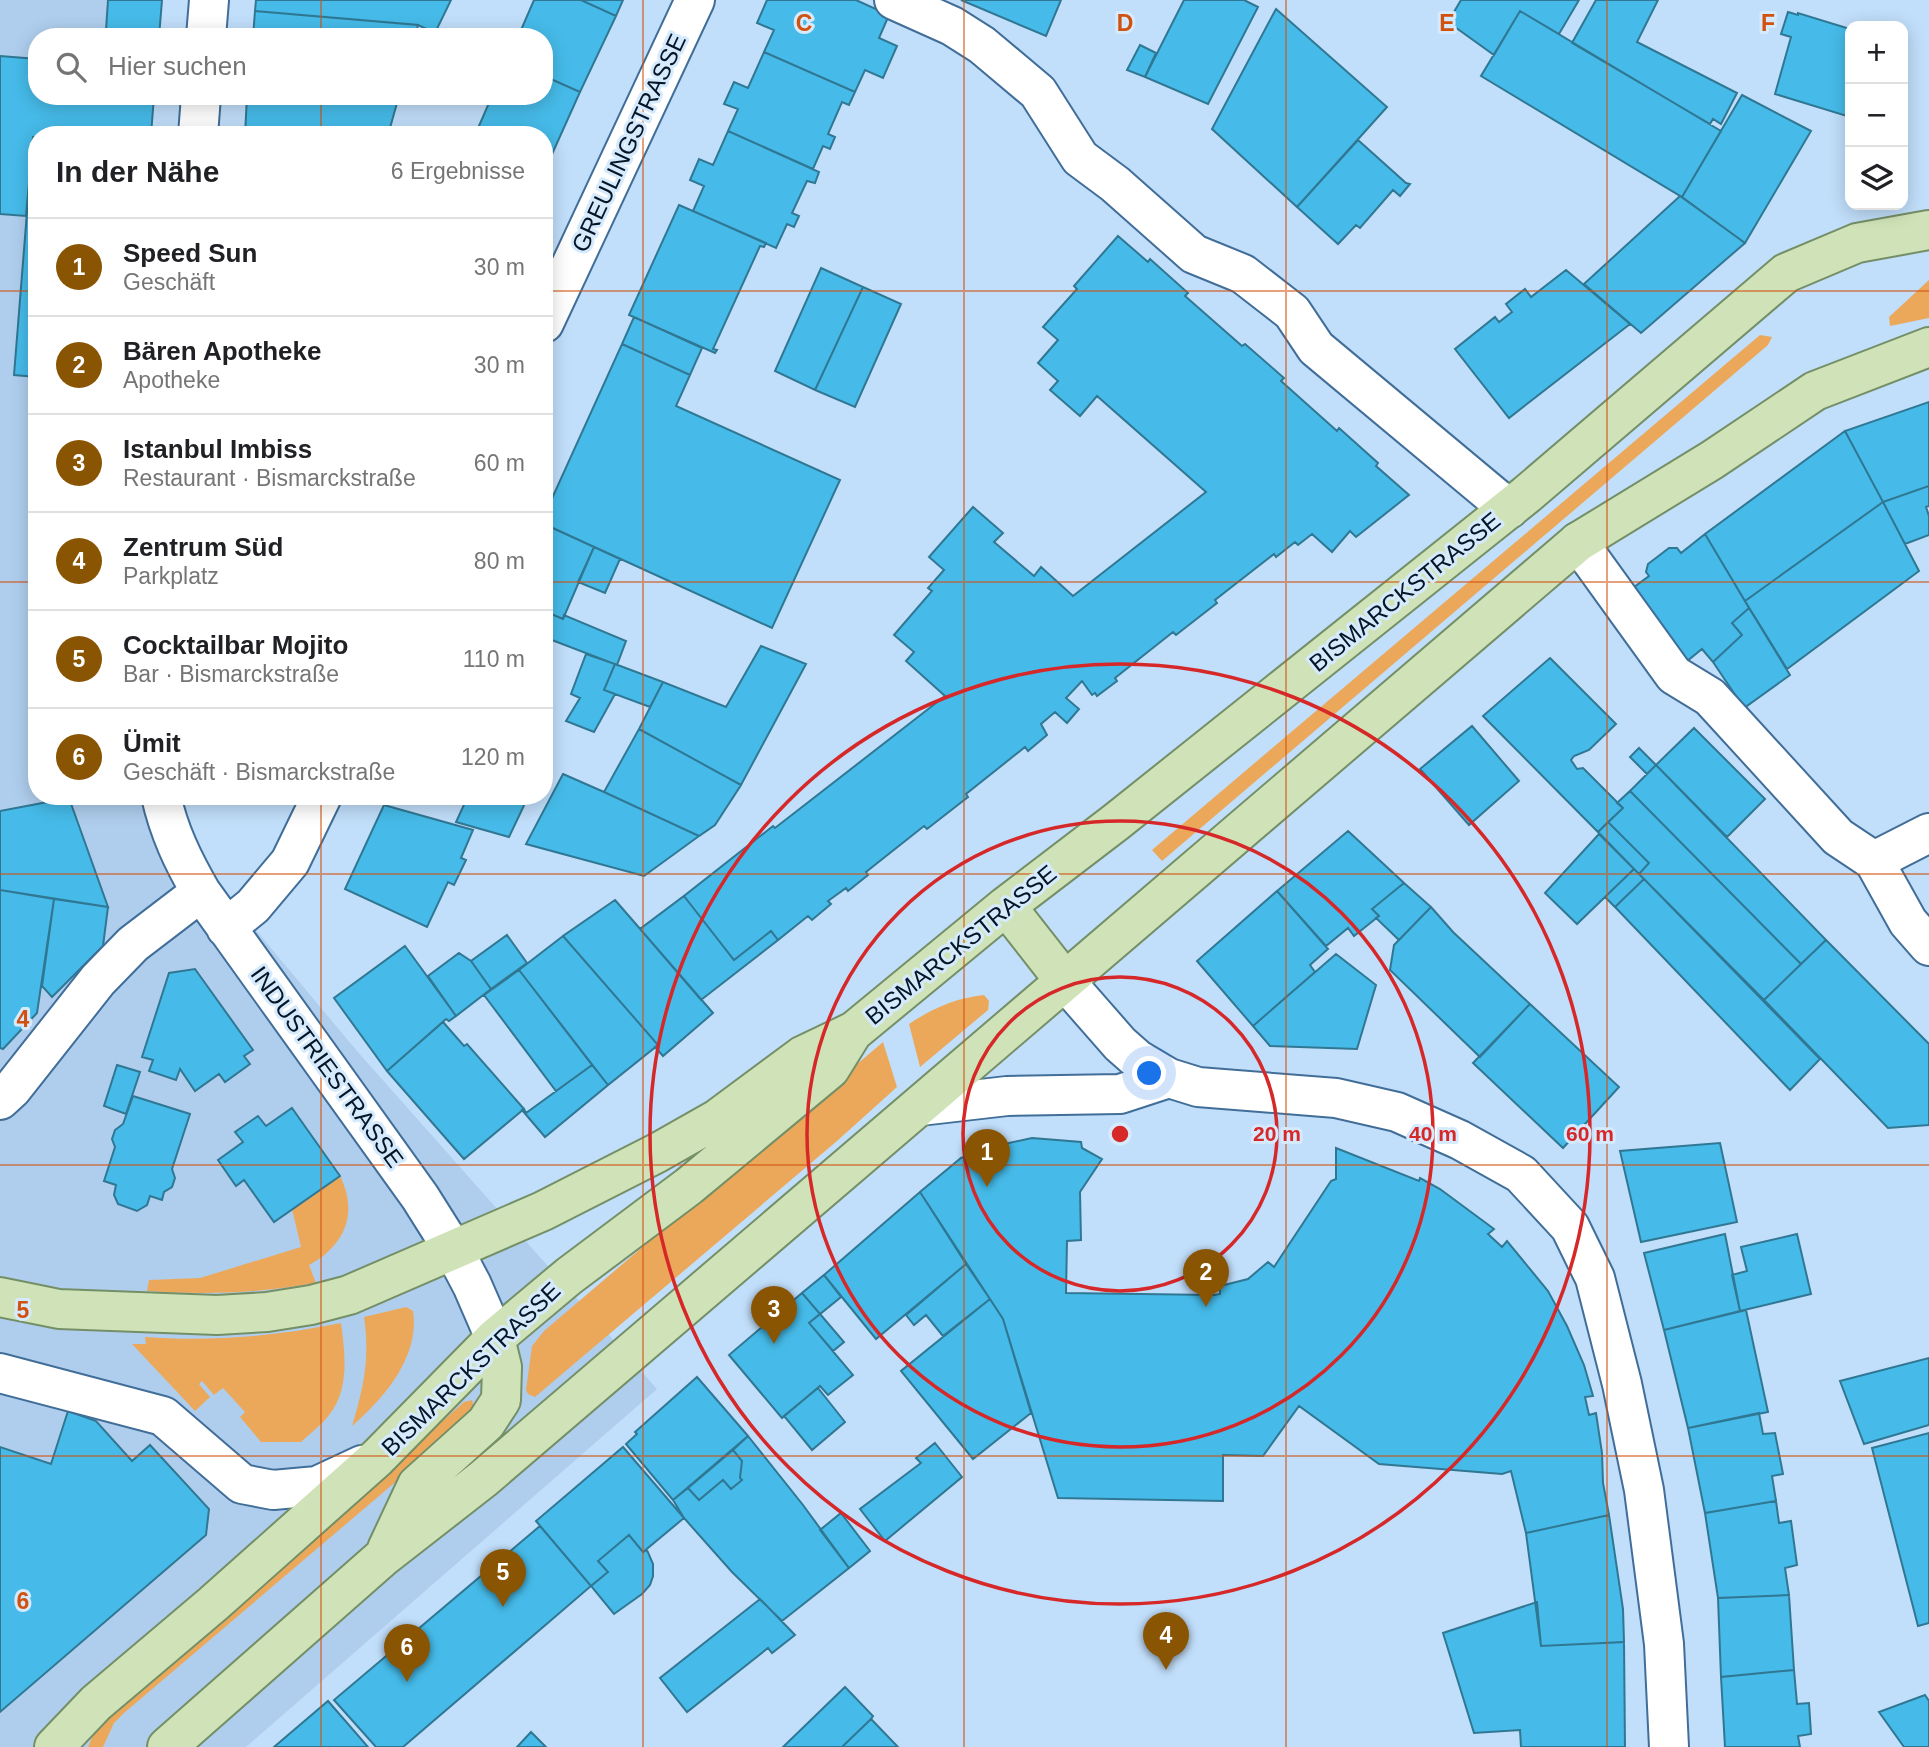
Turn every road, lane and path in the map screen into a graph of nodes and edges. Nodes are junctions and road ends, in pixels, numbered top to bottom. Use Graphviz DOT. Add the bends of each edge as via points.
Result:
graph roads {
  1 [pos="209,0"];
  2 [pos="695,0"];
  3 [pos="894,0"];
  4 [pos="207,28"];
  5 [pos="200,105"];
  6 [pos="199,126"];
  7 [pos="1929,230"];
  8 [pos="553,304"];
  9 [pos="1929,347"];
  10 [pos="1509,509"];
  11 [pos="1578,542"];
  12 [pos="163,805"];
  13 [pos="318,805"];
  14 [pos="1929,833"];
  15 [pos="1874,861"];
  16 [pos="201,892"];
  17 [pos="1006,905"];
  18 [pos="226,928"];
  19 [pos="1929,946"];
  20 [pos="1064,980"];
  21 [pos="853,1032"];
  22 [pos="1169,1078"];
  23 [pos="0,1100"];
  24 [pos="920,1106"];
  25 [pos="454,1251"];
  26 [pos="0,1297"];
  27 [pos="495,1338"];
  28 [pos="0,1374"];
  29 [pos="377,1458"];
  30 [pos="383,1557"];
  31 [pos="54,1747"];
  32 [pos="167,1747"];
  33 [pos="1669,1747"];
  1 -- 4 [label="street"];
  2 -- 8 [label="street, GREULINGSTRASSE"];
  3 -- 10 [label="street" via="982,45 1038,92 1080,158 1194,254 1243,274 1292,312 1316,348"];
  5 -- 6 [label="street"];
  7 -- 10 [label="main road, BISMARCKSTRASSE" via="1857,243 1786,273"];
  9 -- 11 [label="main road" via="1815,391"];
  10 -- 17 [label="main road, BISMARCKSTRASSE"];
  11 -- 15 [label="street" via="1674,675 1710,697 1838,837"];
  11 -- 20 [label="main road"];
  12 -- 16 [label="street, INDUSTRIESTRASSE" via="181,857"];
  13 -- 18 [label="street" via="290,862 253,906"];
  14 -- 15 [label="street"];
  15 -- 19 [label="street" via="1908,922"];
  16 -- 18 [label="street, INDUSTRIESTRASSE"];
  16 -- 23 [label="street" via="106,971"];
  17 -- 20 [label="main road"];
  17 -- 21 [label="main road, BISMARCKSTRASSE"];
  18 -- 25 [label="street, INDUSTRIESTRASSE"];
  20 -- 22 [label="street" via="1136,1059"];
  20 -- 24 [label="main road"];
  21 -- 25 [label="main road" via="802,1056 717,1119 657,1153"];
  21 -- 27 [label="main road, BISMARCKSTRASSE" via="830,1069"];
  22 -- 24 [label="street" via="1120,1094 1007,1096"];
  22 -- 33 [label="street" via="1198,1087 1336,1098 1398,1112 1521,1174 1570,1227 1595,1278 1644,1490 1664,1644"];
  24 -- 30 [label="main road" via="492,1471"];
  25 -- 26 [label="main road" via="349,1296 267,1312 146,1314 59,1309"];
  25 -- 27 [label="street, INDUSTRIESTRASSE"];
  27 -- 29 [label="main road, BISMARCKSTRASSE"];
  27 -- 30 [label="main road" via="502,1367 501,1400 486,1423 417,1485"];
  28 -- 29 [label="street" via="163,1416 242,1484 273,1490 317,1486"];
  29 -- 31 [label="main road, BISMARCKSTRASSE" via="96,1703"];
  30 -- 32 [label="main road"];
}
